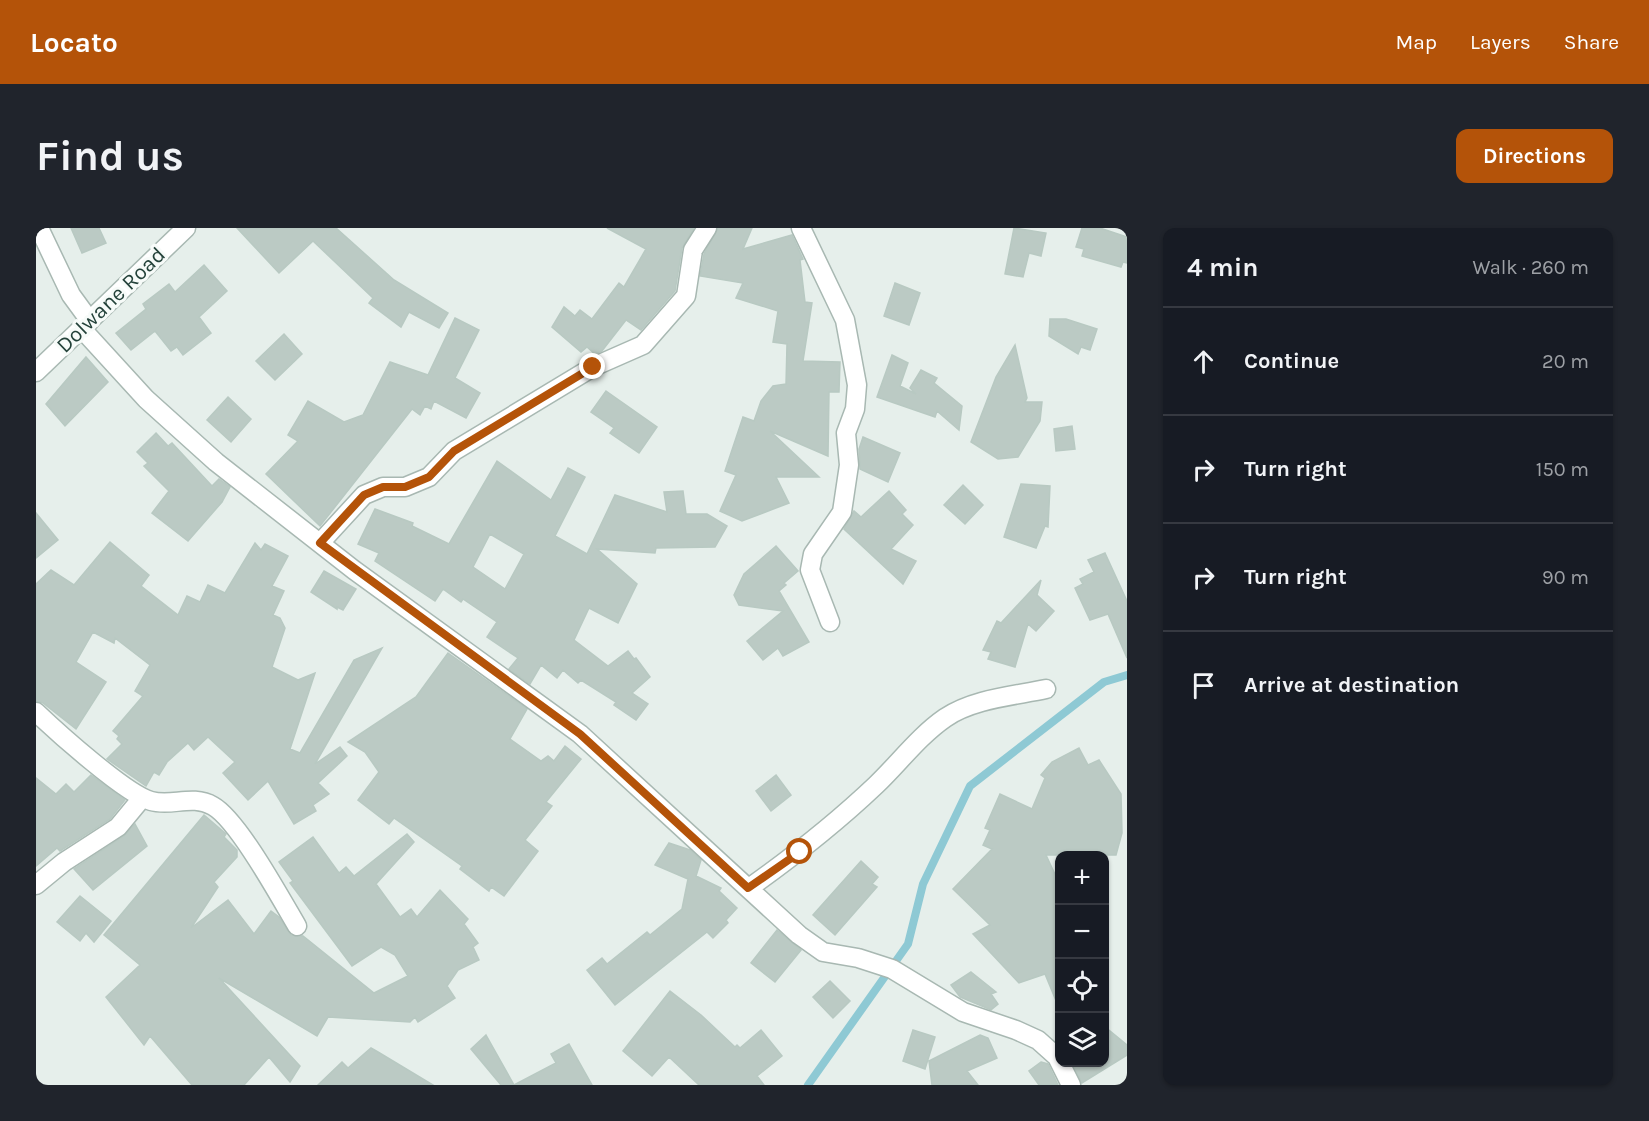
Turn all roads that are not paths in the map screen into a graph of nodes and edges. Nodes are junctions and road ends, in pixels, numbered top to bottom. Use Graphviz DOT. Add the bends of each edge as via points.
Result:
graph roads {
  1 [pos="39,228"];
  2 [pos="186,228"];
  3 [pos="707,228"];
  4 [pos="801,228"];
  5 [pos="86,325"];
  6 [pos="36,372"];
  7 [pos="320,543"];
  8 [pos="830,622"];
  9 [pos="1046,689"];
  10 [pos="36,712"];
  11 [pos="142,798"];
  12 [pos="36,885"];
  13 [pos="748,888"];
  14 [pos="297,926"];
  15 [pos="1071,1085"];
  1 -- 5 [label="street"];
  2 -- 5 [label="street, Dolwane Road"];
  3 -- 7 [label="street" via="693,250 686,296 643,345 593,367 454,451 429,477 405,487 383,487 364,495"];
  4 -- 8 [label="street" via="845,320 857,385 855,409 846,433 849,465 842,512 813,554 810,570"];
  5 -- 6 [label="street, Dolwane Road"];
  5 -- 7 [label="street" via="146,399 216,462"];
  7 -- 13 [label="street" via="580,734"];
  9 -- 13 [label="street" via="982,702 947,717 845,815"];
  10 -- 11 [label="street"];
  11 -- 12 [label="street" via="118,827"];
  11 -- 14 [label="street" via="166,803 199,801 214,807 249,848"];
  13 -- 15 [label="street" via="822,952 892,969 963,1012 1038,1041 1057,1057"];
}
